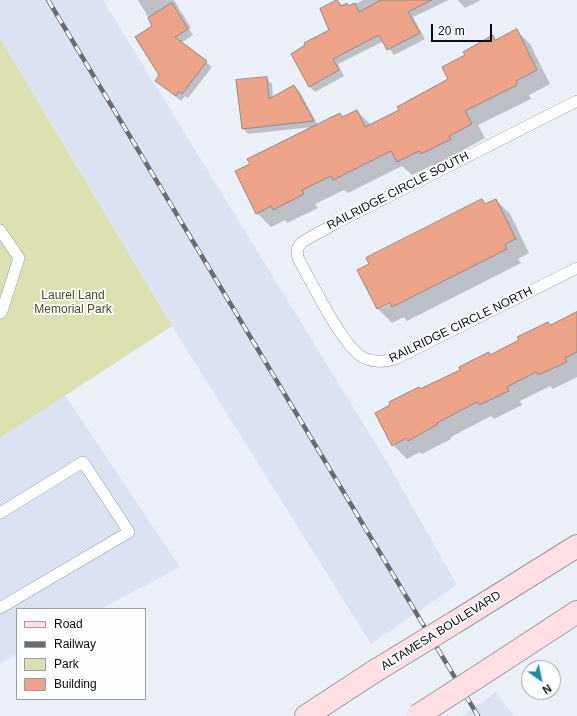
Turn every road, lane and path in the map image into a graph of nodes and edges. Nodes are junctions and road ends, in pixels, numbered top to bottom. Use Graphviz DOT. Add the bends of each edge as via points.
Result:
graph roads {
  1 [pos="577,101"];
  2 [pos="0,230"];
  3 [pos="577,268"];
  4 [pos="0,313"];
  5 [pos="335,323"];
  6 [pos="0,513"];
  7 [pos="577,546"];
  8 [pos="0,608"];
  9 [pos="577,612"];
  10 [pos="306,716"];
  11 [pos="417,716"];
  1 -- 5 [label="lane, RAILRIDGE CIRCLE SOUTH" via="302,242 298,249 298,258"];
  2 -- 4 [label="lane" via="19,258"];
  3 -- 5 [label="lane, RAILRIDGE CIRCLE NORTH" via="397,358 382,363 364,358 354,351"];
  6 -- 8 [label="lane" via="83,462 130,532"];
  7 -- 10 [label="main road, ALTAMESA BOULEVARD, bridge"];
  9 -- 11 [label="main road, bridge"];
}
